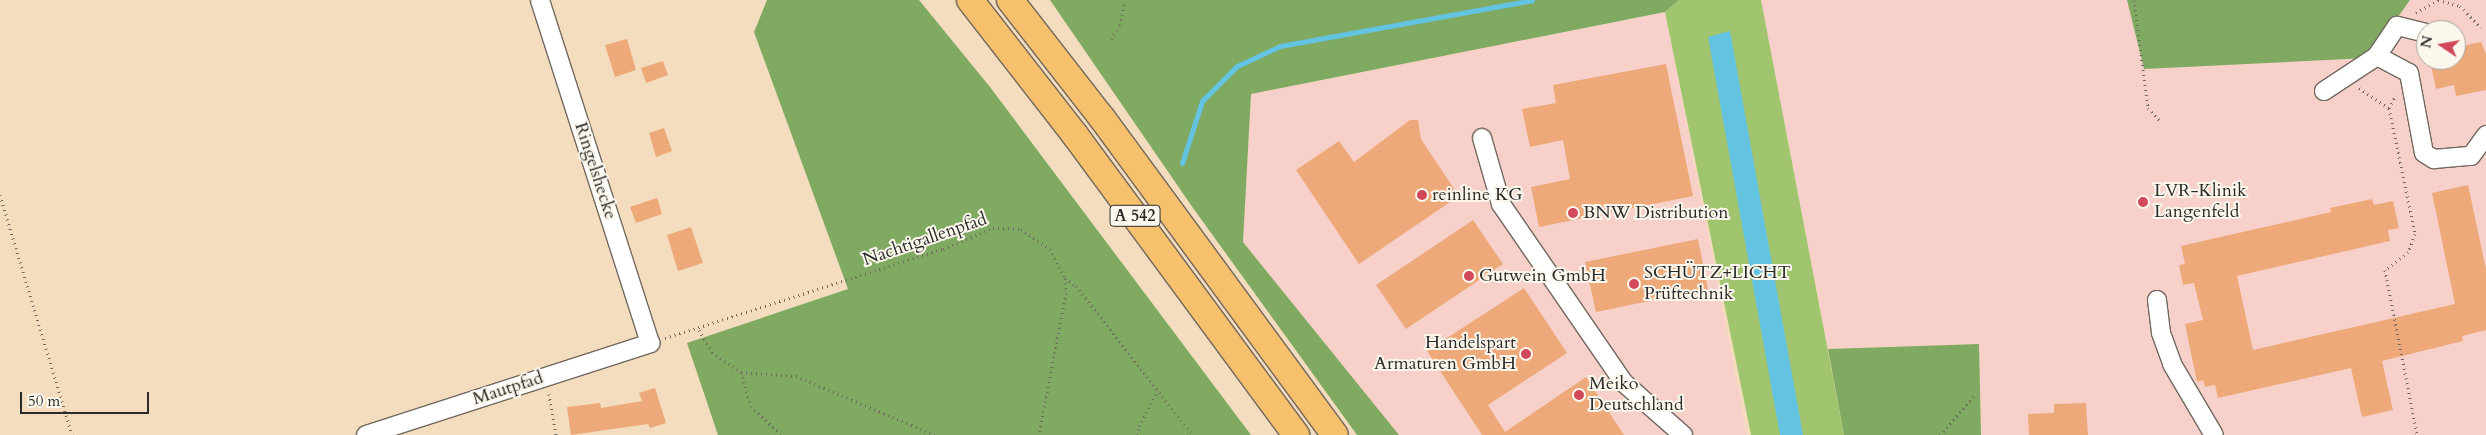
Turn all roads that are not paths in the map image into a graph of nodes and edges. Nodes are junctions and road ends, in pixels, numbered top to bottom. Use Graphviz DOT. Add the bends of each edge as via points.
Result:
graph roads {
  1 [pos="540,0"];
  2 [pos="970,0"];
  3 [pos="1010,0"];
  4 [pos="2416,31"];
  5 [pos="2377,56"];
  6 [pos="2324,91"];
  7 [pos="2486,135"];
  8 [pos="1482,138"];
  9 [pos="2157,300"];
  10 [pos="650,343"];
  11 [pos="366,435"];
  12 [pos="1296,435"];
  13 [pos="1335,435"];
  14 [pos="1683,435"];
  15 [pos="2214,435"];
  1 -- 10 [label="street, Ringelshecke"];
  2 -- 12 [label="highway, A 542" via="1081,143"];
  3 -- 13 [label="highway, A 542"];
  4 -- 5 [label="street" via="2397,26"];
  5 -- 6 [label="street"];
  5 -- 7 [label="street" via="2409,74 2424,153 2434,159 2471,156"];
  8 -- 14 [label="street" via="1501,204 1624,383"];
  9 -- 15 [label="street" via="2161,334 2172,364"];
  10 -- 11 [label="street, Mautpfad"];
}
